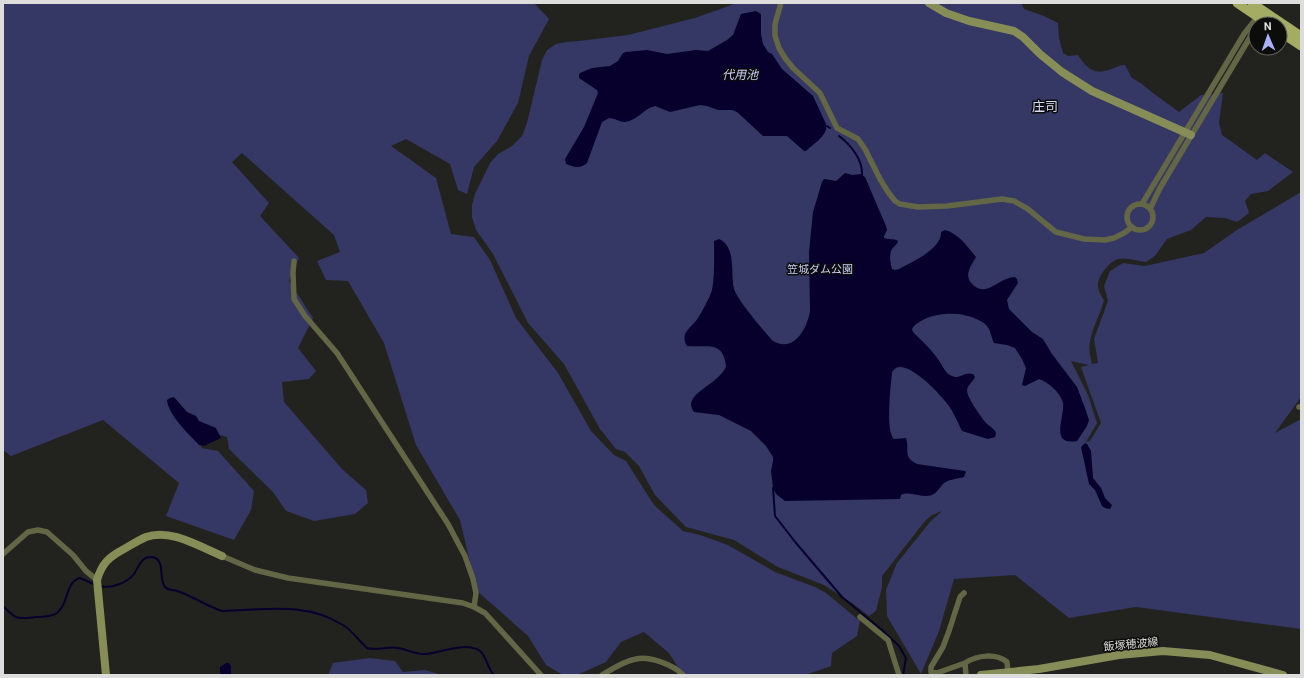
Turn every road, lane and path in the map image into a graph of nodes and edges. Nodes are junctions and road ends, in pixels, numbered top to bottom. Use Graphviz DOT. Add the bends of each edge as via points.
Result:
graph roads {
  1 [pos="781,3"];
  2 [pos="929,3"];
  3 [pos="1237,3"];
  4 [pos="1252,3"];
  5 [pos="1260,13"];
  6 [pos="1262,16"];
  7 [pos="1301,36"];
  8 [pos="1288,37"];
  9 [pos="1301,46"];
  10 [pos="1188,134"];
  11 [pos="1142,204"];
  12 [pos="1150,209"];
  13 [pos="1132,227"];
  14 [pos="294,261"];
  15 [pos="3,554"];
  16 [pos="222,556"];
  17 [pos="97,580"];
  18 [pos="964,593"];
  19 [pos="474,607"];
  20 [pos="860,617"];
  21 [pos="965,663"];
  22 [pos="1008,672"];
  23 [pos="106,675"];
  24 [pos="541,675"];
  25 [pos="602,675"];
  26 [pos="683,675"];
  27 [pos="899,675"];
  28 [pos="966,675"];
  29 [pos="981,675"];
  30 [pos="1283,675"];
  1 -- 13 [label="street" via="775,24 779,48 793,68 820,93 837,128 858,139 882,183 900,204 918,207 1002,199 1014,201 1056,232 1089,240 1114,238"];
  2 -- 10 [label="street" via="946,13 969,21 1014,31 1062,72 1092,91"];
  3 -- 5 [label="main road"];
  4 -- 5 [label="main road"];
  5 -- 6 [label="main road"];
  5 -- 7 [label="main road"];
  5 -- 10 [label="street" via="1244,34"];
  8 -- 9 [label="main road"];
  10 -- 11 [label="street"];
  10 -- 12 [label="street"];
  11 -- 12 [label="street"];
  11 -- 13 [label="street" via="1133,206 1128,211 1128,222"];
  12 -- 13 [label="street" via="1153,217 1148,228 1140,230"];
  14 -- 19 [label="street" via="294,299 305,316 338,353 448,524 465,556 473,579 476,593"];
  15 -- 17 [label="street" via="28,532 47,532 74,555 86,571"];
  16 -- 17 [label="street" via="175,537 155,535 146,537 106,561"];
  16 -- 19 [label="street" via="255,570 288,578 463,603"];
  17 -- 23 [label="street"];
  18 -- 21 [label="street" via="960,597 943,647 931,667 931,672"];
  19 -- 24 [label="street" via="486,613 495,622"];
  20 -- 27 [label="street" via="888,640"];
  21 -- 22 [label="street" via="978,656 988,656 1007,662"];
  21 -- 28 [label="street"];
  22 -- 29 [label="street, 飯塚穂波線"];
  22 -- 30 [label="street, 飯塚穂波線" via="1039,670 1119,655 1163,651 1210,655"];
  25 -- 26 [label="street" via="637,658 666,664"];
}
